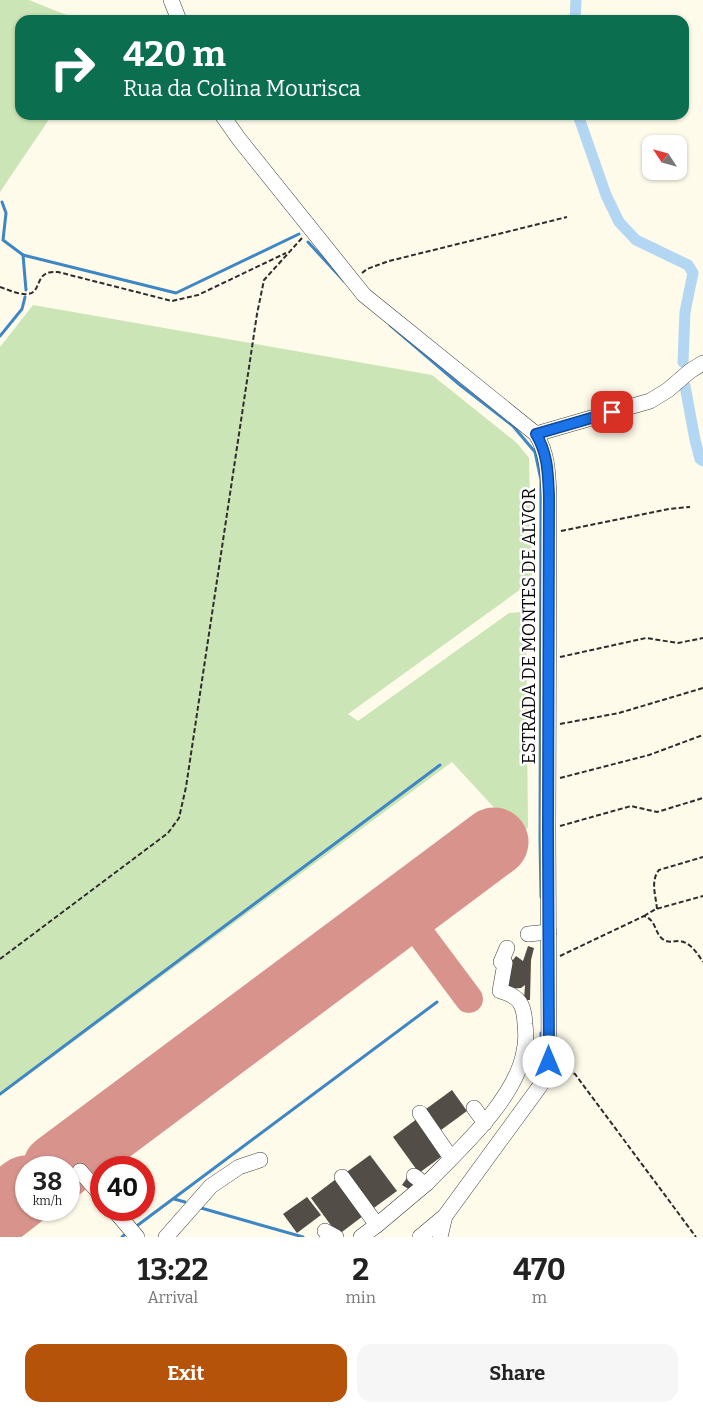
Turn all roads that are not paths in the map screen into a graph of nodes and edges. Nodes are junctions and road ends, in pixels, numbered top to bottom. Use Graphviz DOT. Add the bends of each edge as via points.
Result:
graph roads {
  1 [pos="173,1"];
  2 [pos="177,15"];
  3 [pos="226,120"];
  4 [pos="703,363"];
  5 [pos="536,434"];
  6 [pos="549,932"];
  7 [pos="528,934"];
  8 [pos="506,948"];
  9 [pos="474,1108"];
  10 [pos="420,1113"];
  11 [pos="485,1123"];
  12 [pos="451,1158"];
  13 [pos="260,1160"];
  14 [pos="80,1170"];
  15 [pos="414,1176"];
  16 [pos="342,1177"];
  17 [pos="90,1182"];
  18 [pos="428,1183"];
  19 [pos="445,1216"];
  20 [pos="123,1221"];
  21 [pos="377,1225"];
  22 [pos="137,1237"];
  23 [pos="166,1237"];
  24 [pos="361,1237"];
  25 [pos="420,1237"];
  26 [pos="440,1237"];
  1 -- 2 [label="street"];
  3 -- 5 [label="street, ESTRADA DE MONTES DE ALVOR" via="364,295"];
  4 -- 5 [label="street" via="650,401"];
  5 -- 6 [label="street, ESTRADA DE MONTES DE ALVOR" via="547,460 549,496"];
  6 -- 7 [label="street"];
  6 -- 19 [label="street, ESTRADA DE MONTES DE ALVOR" via="549,1062 540,1086"];
  8 -- 11 [label="street" via="501,962 504,964 500,991 519,1000 524,1012 525,1051 507,1092"];
  9 -- 11 [label="street"];
  10 -- 12 [label="street"];
  11 -- 12 [label="street"];
  12 -- 18 [label="street"];
  13 -- 23 [label="street" via="239,1167 210,1186"];
  14 -- 17 [label="street"];
  15 -- 18 [label="street"];
  16 -- 21 [label="street"];
  18 -- 21 [label="street"];
  19 -- 25 [label="street"];
  19 -- 26 [label="street, ESTRADA DE MONTES DE ALVOR"];
  20 -- 22 [label="street"];
  21 -- 24 [label="street"];
}
